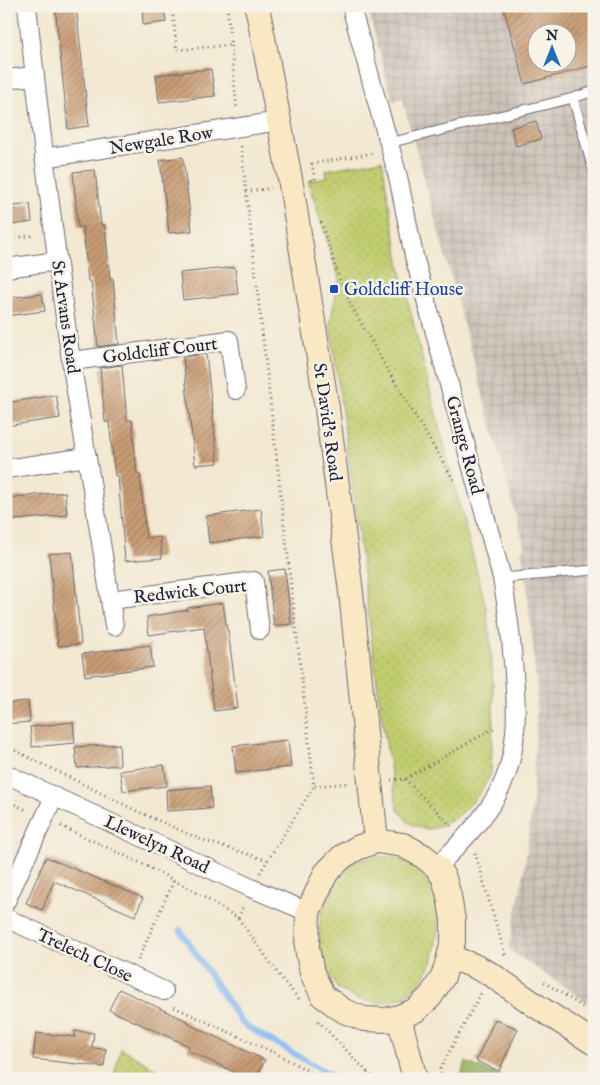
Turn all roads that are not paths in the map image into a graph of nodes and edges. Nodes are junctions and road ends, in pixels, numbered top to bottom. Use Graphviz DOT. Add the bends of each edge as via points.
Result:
graph roads {
  1 [pos="27,6"];
  2 [pos="257,6"];
  3 [pos="351,6"];
  4 [pos="35,76"];
  5 [pos="6,79"];
  6 [pos="594,91"];
  7 [pos="573,98"];
  8 [pos="279,121"];
  9 [pos="390,147"];
  10 [pos="44,158"];
  11 [pos="594,173"];
  12 [pos="58,261"];
  13 [pos="6,268"];
  14 [pos="72,361"];
  15 [pos="236,390"];
  16 [pos="87,457"];
  17 [pos="6,469"];
  18 [pos="594,570"];
  19 [pos="502,578"];
  20 [pos="110,600"];
  21 [pos="114,626"];
  22 [pos="260,630"];
  23 [pos="6,774"];
  24 [pos="54,797"];
  25 [pos="376,841"];
  26 [pos="437,867"];
  27 [pos="6,901"];
  28 [pos="308,912"];
  29 [pos="6,918"];
  30 [pos="449,957"];
  31 [pos="164,991"];
  32 [pos="399,1017"];
  33 [pos="594,1043"];
  34 [pos="415,1079"];
  1 -- 4 [label="street, St Arvans Road"];
  2 -- 8 [label="street, St David's Road"];
  3 -- 9 [label="street, Grange Road"];
  4 -- 5 [label="street"];
  4 -- 10 [label="street, St Arvans Road"];
  6 -- 7 [label="lane"];
  7 -- 9 [label="lane"];
  7 -- 11 [label="lane"];
  8 -- 10 [label="street, Newgale Row"];
  8 -- 25 [label="street, St David's Road" via="327,408 351,592"];
  9 -- 19 [label="street, Grange Road" via="414,256"];
  10 -- 12 [label="street, St Arvans Road"];
  12 -- 13 [label="street"];
  12 -- 14 [label="street, St Arvans Road"];
  14 -- 15 [label="street, Goldcliff Court" via="229,340"];
  14 -- 16 [label="street, St Arvans Road"];
  16 -- 17 [label="street"];
  16 -- 20 [label="street, St Arvans Road"];
  18 -- 19 [label="lane"];
  19 -- 26 [label="street, Grange Road" via="515,680 512,752 498,794 464,839"];
  20 -- 21 [label="street, St Arvans Road"];
  20 -- 22 [label="street, Redwick Court" via="254,582"];
  23 -- 24 [label="street, Llewelyn Road"];
  24 -- 27 [label="street"];
  24 -- 28 [label="street, Llewelyn Road"];
  25 -- 26 [label="street" via="402,845"];
  25 -- 28 [label="street" via="342,857 326,873"];
  26 -- 30 [label="street" via="444,878 453,920"];
  28 -- 32 [label="street" via="307,948 312,974 323,996 344,1011 364,1019"];
  29 -- 31 [label="street, Trelech Close"];
  30 -- 32 [label="street" via="443,977 430,997 416,1010"];
  30 -- 33 [label="street" via="472,965 499,966 538,1007"];
  32 -- 34 [label="street"];
}
